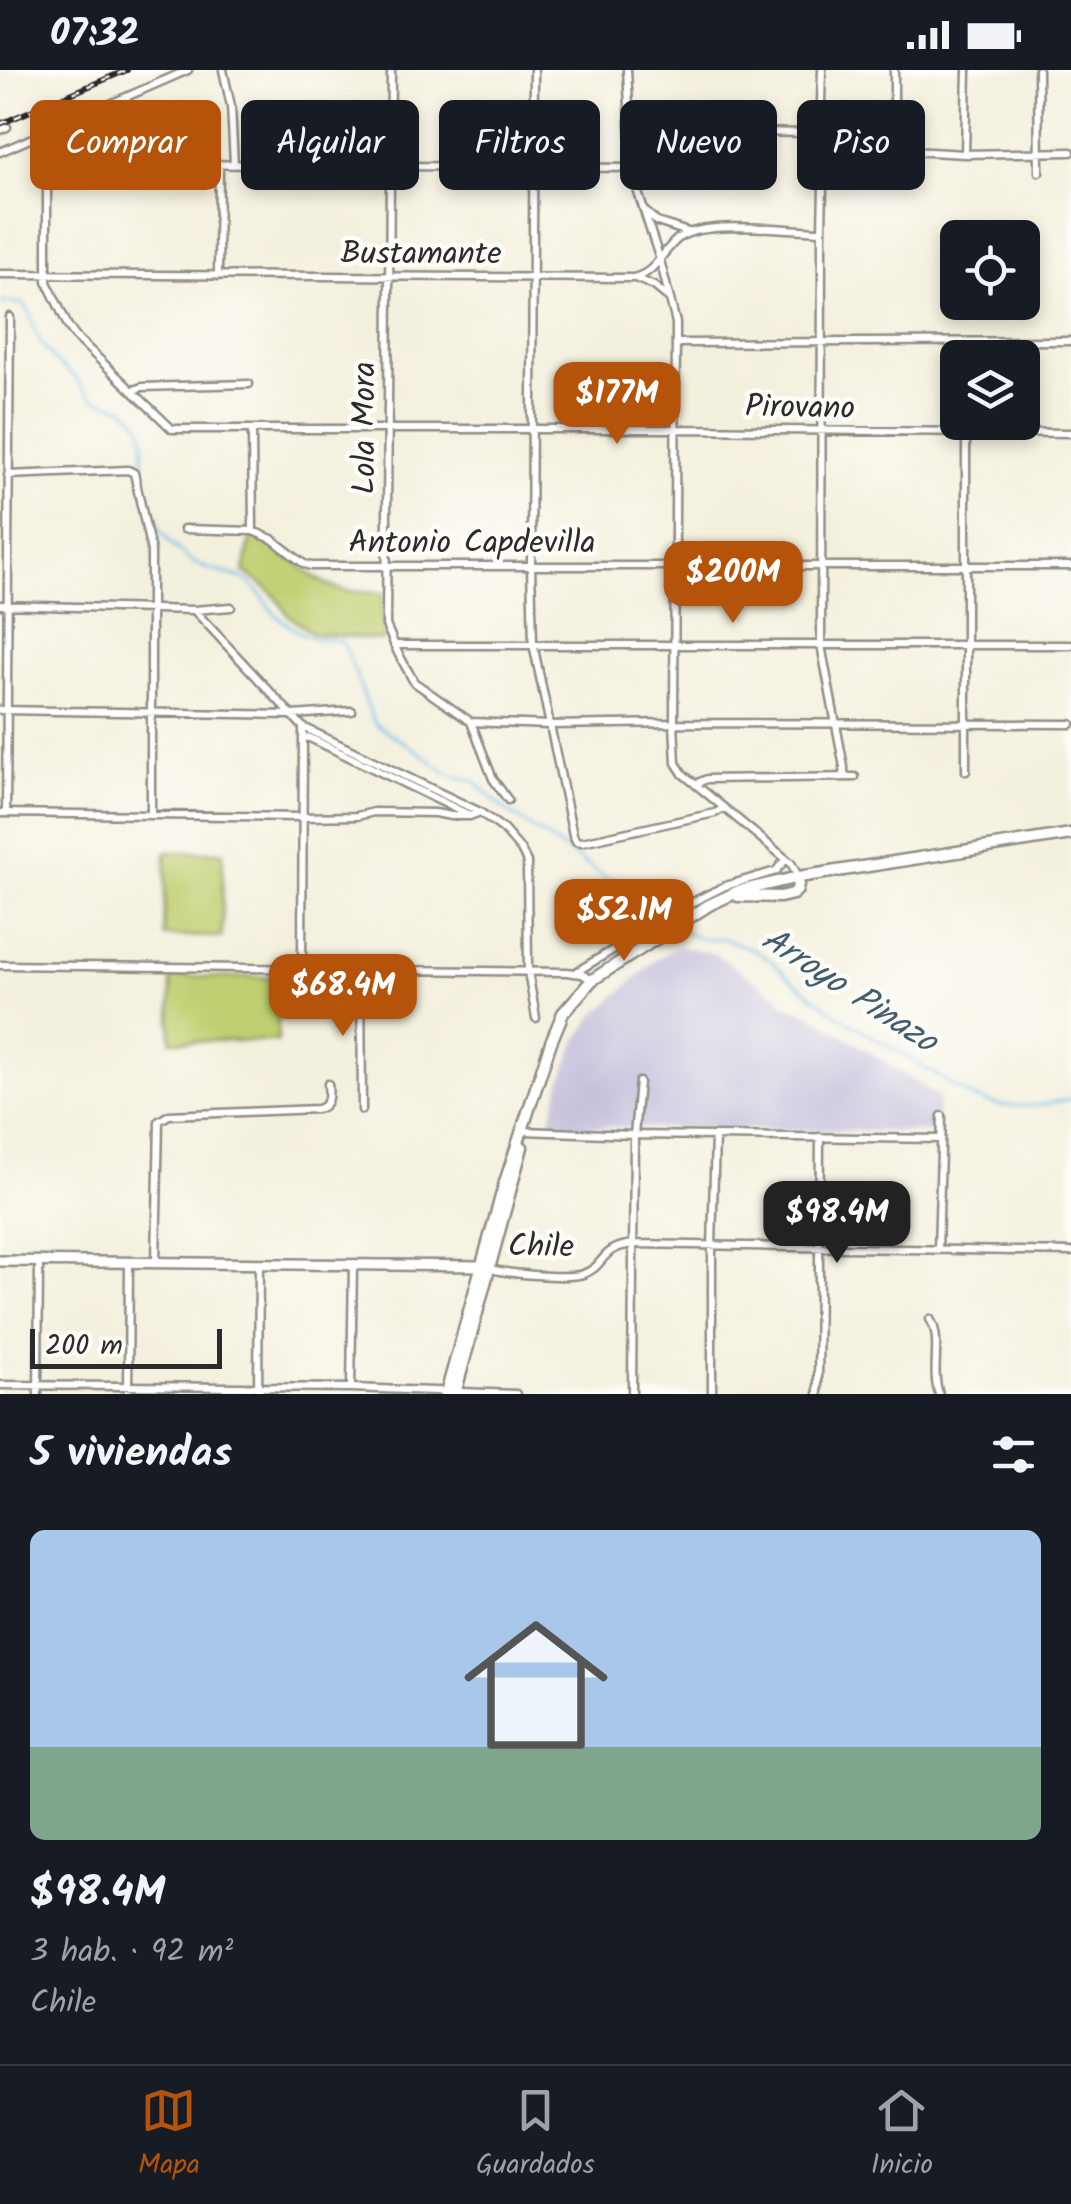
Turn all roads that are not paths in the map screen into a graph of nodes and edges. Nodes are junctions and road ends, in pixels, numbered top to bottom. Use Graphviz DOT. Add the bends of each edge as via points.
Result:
graph roads {
  1 [pos="188,70"];
  2 [pos="223,70"];
  3 [pos="390,70"];
  4 [pos="534,70"];
  5 [pos="628,70"];
  6 [pos="822,70"];
  7 [pos="894,70"];
  8 [pos="967,70"];
  9 [pos="1038,70"];
  10 [pos="119,100"];
  11 [pos="390,100"];
  12 [pos="534,100"];
  13 [pos="629,100"];
  14 [pos="894,100"];
  15 [pos="777,133"];
  16 [pos="30,139"];
  17 [pos="0,152"];
  18 [pos="925,152"];
  19 [pos="1071,152"];
  20 [pos="1037,153"];
  21 [pos="965,154"];
  22 [pos="221,164"];
  23 [pos="234,164"];
  24 [pos="241,164"];
  25 [pos="1039,172"];
  26 [pos="48,190"];
  27 [pos="218,190"];
  28 [pos="390,190"];
  29 [pos="533,190"];
  30 [pos="639,190"];
  31 [pos="823,190"];
  32 [pos="645,211"];
  33 [pos="822,231"];
  34 [pos="689,232"];
  35 [pos="660,260"];
  36 [pos="0,274"];
  37 [pos="46,274"];
  38 [pos="218,276"];
  39 [pos="388,277"];
  40 [pos="534,277"];
  41 [pos="634,278"];
  42 [pos="670,299"];
  43 [pos="10,317"];
  44 [pos="940,342"];
  45 [pos="1040,342"];
  46 [pos="1071,342"];
  47 [pos="677,343"];
  48 [pos="822,343"];
  49 [pos="248,384"];
  50 [pos="134,390"];
  51 [pos="940,428"];
  52 [pos="677,429"];
  53 [pos="252,430"];
  54 [pos="389,430"];
  55 [pos="532,430"];
  56 [pos="822,431"];
  57 [pos="1040,431"];
  58 [pos="1071,433"];
  59 [pos="966,440"];
  60 [pos="8,475"];
  61 [pos="184,529"];
  62 [pos="253,531"];
  63 [pos="532,565"];
  64 [pos="387,566"];
  65 [pos="676,566"];
  66 [pos="822,566"];
  67 [pos="966,566"];
  68 [pos="1071,566"];
  69 [pos="4,605"];
  70 [pos="231,607"];
  71 [pos="151,608"];
  72 [pos="194,610"];
  73 [pos="675,643"];
  74 [pos="394,644"];
  75 [pos="533,644"];
  76 [pos="966,644"];
  77 [pos="822,645"];
  78 [pos="1071,645"];
  79 [pos="3,710"];
  80 [pos="352,710"];
  81 [pos="151,713"];
  82 [pos="292,715"];
  83 [pos="471,722"];
  84 [pos="674,723"];
  85 [pos="834,723"];
  86 [pos="1071,724"];
  87 [pos="550,725"];
  88 [pos="965,725"];
  89 [pos="303,732"];
  90 [pos="966,771"];
  91 [pos="844,777"];
  92 [pos="856,777"];
  93 [pos="695,784"];
  94 [pos="508,800"];
  95 [pos="724,808"];
  96 [pos="480,812"];
  97 [pos="3,813"];
  98 [pos="151,814"];
  99 [pos="470,816"];
  100 [pos="302,817"];
  101 [pos="1071,834"];
  102 [pos="786,859"];
  103 [pos="798,877"];
  104 [pos="675,911"];
  105 [pos="653,922"];
  106 [pos="0,965"];
  107 [pos="360,968"];
  108 [pos="302,969"];
  109 [pos="528,970"];
  110 [pos="575,973"];
  111 [pos="592,980"];
  112 [pos="536,1018"];
  113 [pos="640,1082"];
  114 [pos="328,1084"];
  115 [pos="362,1110"];
  116 [pos="942,1116"];
  117 [pos="522,1132"];
  118 [pos="634,1136"];
  119 [pos="715,1137"];
  120 [pos="820,1138"];
  121 [pos="941,1139"];
  122 [pos="635,1244"];
  123 [pos="712,1247"];
  124 [pos="818,1249"];
  125 [pos="938,1250"];
  126 [pos="1071,1252"];
  127 [pos="39,1261"];
  128 [pos="0,1262"];
  129 [pos="129,1262"];
  130 [pos="156,1262"];
  131 [pos="259,1263"];
  132 [pos="353,1264"];
  133 [pos="485,1267"];
  134 [pos="930,1319"];
  135 [pos="0,1385"];
  136 [pos="351,1388"];
  137 [pos="38,1390"];
  138 [pos="128,1390"];
  139 [pos="258,1391"];
  140 [pos="451,1393"];
  141 [pos="516,1394"];
  142 [pos="632,1394"];
  143 [pos="712,1394"];
  144 [pos="818,1394"];
  145 [pos="939,1394"];
  1 -- 10 [label="street"];
  2 -- 23 [label="street"];
  3 -- 11 [label="street, Lola Mora"];
  4 -- 12 [label="street"];
  5 -- 13 [label="street"];
  6 -- 15 [label="street" via="820,133"];
  7 -- 14 [label="street"];
  8 -- 21 [label="street"];
  9 -- 20 [label="street"];
  16 -- 17 [label="street"];
  18 -- 21 [label="street"];
  19 -- 20 [label="street"];
  20 -- 21 [label="street"];
  20 -- 25 [label="street"];
  22 -- 23 [label="street"];
  23 -- 24 [label="street"];
  26 -- 37 [label="street"];
  27 -- 38 [label="street"];
  28 -- 39 [label="street, Lola Mora"];
  29 -- 40 [label="street"];
  30 -- 32 [label="street"];
  31 -- 33 [label="street"];
  32 -- 34 [label="street" via="664,226"];
  32 -- 35 [label="street"];
  33 -- 34 [label="street"];
  33 -- 48 [label="street"];
  34 -- 35 [label="street"];
  35 -- 41 [label="street"];
  35 -- 42 [label="street"];
  36 -- 37 [label="street, Bustamante"];
  37 -- 38 [label="street, Bustamante"];
  37 -- 50 [label="street" via="71,330"];
  38 -- 39 [label="street, Bustamante"];
  39 -- 40 [label="street, Bustamante"];
  39 -- 54 [label="street, Lola Mora"];
  40 -- 41 [label="street, Bustamante"];
  40 -- 55 [label="street"];
  41 -- 42 [label="street"];
  42 -- 47 [label="street"];
  43 -- 60 [label="street"];
  44 -- 48 [label="street"];
  45 -- 46 [label="street"];
  47 -- 48 [label="street"];
  47 -- 52 [label="street"];
  48 -- 56 [label="street"];
  49 -- 50 [label="street"];
  50 -- 53 [label="street, Pirovano" via="170,428"];
  51 -- 56 [label="street, Pirovano"];
  52 -- 55 [label="street, Pirovano"];
  52 -- 56 [label="street, Pirovano"];
  52 -- 65 [label="street"];
  53 -- 54 [label="street, Pirovano"];
  53 -- 62 [label="street"];
  54 -- 55 [label="street, Pirovano"];
  54 -- 64 [label="street, Lola Mora"];
  55 -- 63 [label="street"];
  56 -- 66 [label="street"];
  57 -- 58 [label="street, Pirovano"];
  59 -- 67 [label="street"];
  60 -- 69 [label="street"];
  60 -- 71 [label="street" via="132,471 149,538"];
  61 -- 62 [label="street"];
  62 -- 64 [label="street, Antonio Capdevilla" via="304,564"];
  63 -- 64 [label="street, Antonio Capdevilla"];
  63 -- 65 [label="street, Antonio Capdevilla"];
  63 -- 75 [label="street"];
  64 -- 74 [label="street, Lola Mora" via="386,625"];
  65 -- 66 [label="street, Antonio Capdevilla"];
  65 -- 73 [label="street"];
  66 -- 67 [label="street, Antonio Capdevilla"];
  66 -- 77 [label="street"];
  67 -- 68 [label="street, Antonio Capdevilla"];
  67 -- 76 [label="street"];
  69 -- 71 [label="street"];
  69 -- 79 [label="street"];
  70 -- 72 [label="street"];
  71 -- 72 [label="street"];
  71 -- 81 [label="street"];
  72 -- 82 [label="street"];
  73 -- 75 [label="street"];
  73 -- 77 [label="street"];
  73 -- 84 [label="street"];
  74 -- 75 [label="street"];
  74 -- 83 [label="street, Lola Mora" via="414,682"];
  75 -- 87 [label="street"];
  76 -- 77 [label="street"];
  76 -- 78 [label="street"];
  76 -- 88 [label="street"];
  77 -- 85 [label="street"];
  79 -- 81 [label="street"];
  79 -- 97 [label="street"];
  80 -- 82 [label="street"];
  81 -- 82 [label="street"];
  81 -- 98 [label="street"];
  82 -- 89 [label="street"];
  83 -- 87 [label="street"];
  83 -- 94 [label="street"];
  84 -- 85 [label="street"];
  84 -- 87 [label="street"];
  84 -- 93 [label="street" via="676,763"];
  85 -- 88 [label="street"];
  85 -- 91 [label="street"];
  86 -- 88 [label="street"];
  87 -- 95 [label="street" via="576,841"];
  88 -- 90 [label="street"];
  89 -- 96 [label="street" via="310,729"];
  89 -- 99 [label="street"];
  89 -- 100 [label="street"];
  91 -- 92 [label="street"];
  91 -- 93 [label="street"];
  93 -- 95 [label="street"];
  95 -- 102 [label="street"];
  96 -- 99 [label="street"];
  96 -- 109 [label="street" via="503,829 527,862"];
  97 -- 98 [label="street"];
  98 -- 100 [label="street"];
  99 -- 100 [label="street"];
  100 -- 108 [label="street"];
  101 -- 103 [label="main road"];
  102 -- 103 [label="street"];
  102 -- 104 [label="street" via="776,871"];
  103 -- 111 [label="main road" via="797,890 788,896 728,896"];
  105 -- 110 [label="street"];
  106 -- 108 [label="street"];
  107 -- 108 [label="street"];
  107 -- 109 [label="street"];
  107 -- 115 [label="street"];
  109 -- 110 [label="street"];
  109 -- 112 [label="street"];
  110 -- 111 [label="street"];
  111 -- 117 [label="main road" via="563,1013"];
  113 -- 118 [label="street"];
  114 -- 130 [label="street" via="328,1100 317,1109 169,1115 158,1121"];
  116 -- 121 [label="street"];
  117 -- 118 [label="street"];
  117 -- 133 [label="main road"];
  118 -- 119 [label="street"];
  118 -- 122 [label="street"];
  119 -- 120 [label="street"];
  119 -- 123 [label="street"];
  120 -- 121 [label="street"];
  120 -- 124 [label="street"];
  121 -- 125 [label="street"];
  122 -- 123 [label="street"];
  122 -- 133 [label="street, Chile" via="614,1246 577,1276"];
  122 -- 142 [label="street"];
  123 -- 124 [label="street"];
  123 -- 143 [label="street"];
  124 -- 125 [label="street"];
  124 -- 144 [label="street"];
  125 -- 126 [label="street"];
  127 -- 128 [label="street, Chile"];
  127 -- 129 [label="street, Chile"];
  127 -- 137 [label="street"];
  129 -- 130 [label="street, Chile"];
  129 -- 138 [label="street"];
  130 -- 131 [label="street, Chile"];
  131 -- 132 [label="street, Chile"];
  131 -- 139 [label="street"];
  132 -- 133 [label="street, Chile"];
  132 -- 136 [label="street"];
  133 -- 140 [label="main road"];
  134 -- 145 [label="street"];
  135 -- 137 [label="street"];
  136 -- 139 [label="street"];
  136 -- 140 [label="street"];
  137 -- 138 [label="street"];
  138 -- 139 [label="street"];
  140 -- 141 [label="street"];
}
